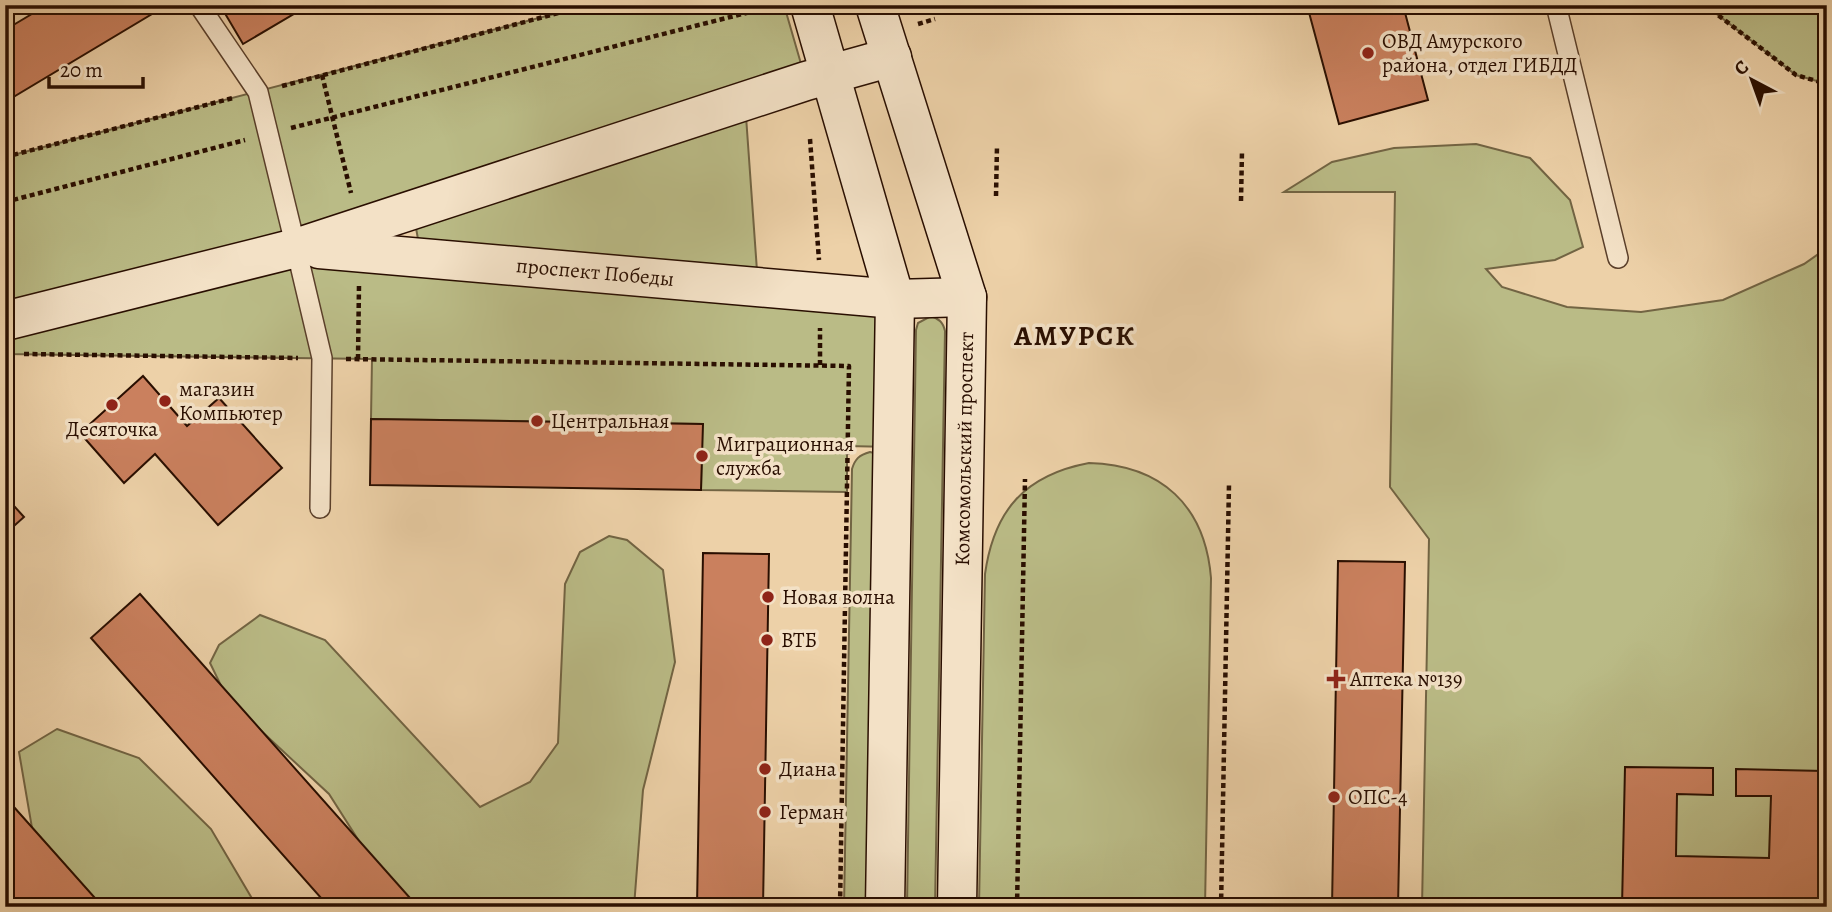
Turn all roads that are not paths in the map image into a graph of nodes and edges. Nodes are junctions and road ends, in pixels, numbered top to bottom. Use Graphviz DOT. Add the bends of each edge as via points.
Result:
graph roads {
  1 [pos="199,5"];
  2 [pos="810,5"];
  3 [pos="875,5"];
  4 [pos="1556,5"];
  5 [pos="892,57"];
  6 [pos="830,74"];
  7 [pos="296,248"];
  8 [pos="1618,258"];
  9 [pos="967,297"];
  10 [pos="895,299"];
  11 [pos="12,338"];
  12 [pos="320,508"];
  13 [pos="884,907"];
  14 [pos="957,907"];
  1 -- 7 [label="lane" via="258,92"];
  2 -- 6 [label="street"];
  3 -- 5 [label="street, Комсомольский проспект"];
  4 -- 8 [label="lane"];
  5 -- 6 [label="street, проспект Победы"];
  5 -- 9 [label="street, Комсомольский проспект"];
  6 -- 7 [label="street, проспект Победы"];
  6 -- 10 [label="street"];
  7 -- 10 [label="street, проспект Победы"];
  7 -- 11 [label="street, проспект Победы"];
  7 -- 12 [label="lane" via="322,358"];
  9 -- 10 [label="street, проспект Победы"];
  9 -- 14 [label="street, Комсомольский проспект"];
  10 -- 13 [label="street"];
}
